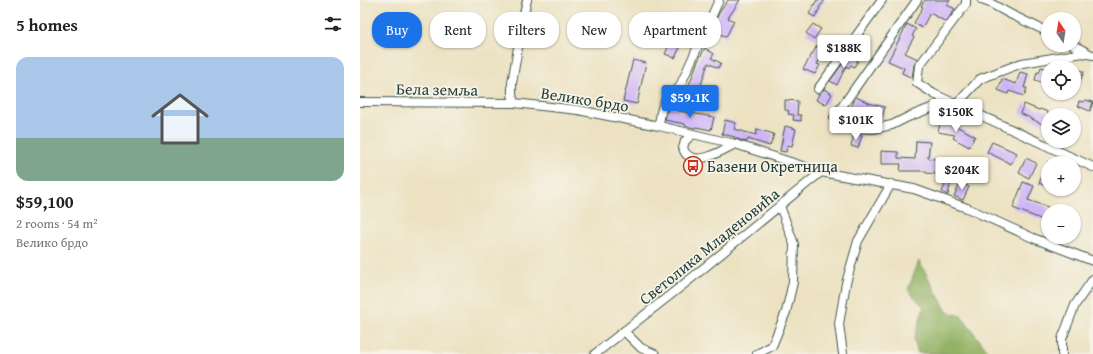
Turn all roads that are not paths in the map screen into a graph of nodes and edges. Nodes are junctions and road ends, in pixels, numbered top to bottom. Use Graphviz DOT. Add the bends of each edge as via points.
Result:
graph roads {
  1 [pos="527,0"];
  2 [pos="719,0"];
  3 [pos="882,0"];
  4 [pos="917,0"];
  5 [pos="966,0"];
  6 [pos="982,0"];
  7 [pos="1041,29"];
  8 [pos="1081,49"];
  9 [pos="1092,54"];
  10 [pos="818,89"];
  11 [pos="360,102"];
  12 [pos="953,102"];
  13 [pos="514,103"];
  14 [pos="659,126"];
  15 [pos="694,134"];
  16 [pos="735,144"];
  17 [pos="1093,167"];
  18 [pos="821,172"];
  19 [pos="891,184"];
  20 [pos="780,206"];
  21 [pos="1093,261"];
  22 [pos="1093,279"];
  23 [pos="624,331"];
  24 [pos="595,354"];
  25 [pos="655,354"];
  26 [pos="757,354"];
  27 [pos="843,354"];
  28 [pos="1062,354"];
  1 -- 13 [label="street" via="512,83"];
  2 -- 14 [label="street" via="679,88 661,106"];
  3 -- 10 [label="street"];
  4 -- 12 [label="street" via="834,118 838,124 852,128 873,129 892,125"];
  5 -- 12 [label="street" via="966,4 920,66 917,83"];
  6 -- 7 [label="street"];
  8 -- 9 [label="street"];
  9 -- 12 [label="street" via="1022,63 980,79"];
  11 -- 13 [label="street, Бела земља"];
  12 -- 17 [label="street"];
  13 -- 14 [label="street, Велико брдо" via="578,110"];
  14 -- 15 [label="street, Велико брдо"];
  15 -- 16 [label="street, Велико брдо"];
  15 -- 16 [label="street" via="685,141 683,148 687,155 695,159"];
  16 -- 18 [label="street, Велико брдо"];
  18 -- 19 [label="street"];
  18 -- 20 [label="street, Светолика Младеновића"];
  19 -- 21 [label="street" via="914,189 967,208 1033,238"];
  19 -- 27 [label="street" via="858,242 846,283 839,324"];
  20 -- 23 [label="street, Светолика Младеновића"];
  20 -- 26 [label="street" via="794,244 793,282 786,312 772,346"];
  22 -- 28 [label="street" via="1075,305 1062,339"];
  23 -- 24 [label="street, Светолика Младеновића"];
  23 -- 25 [label="street" via="640,348"];
}
